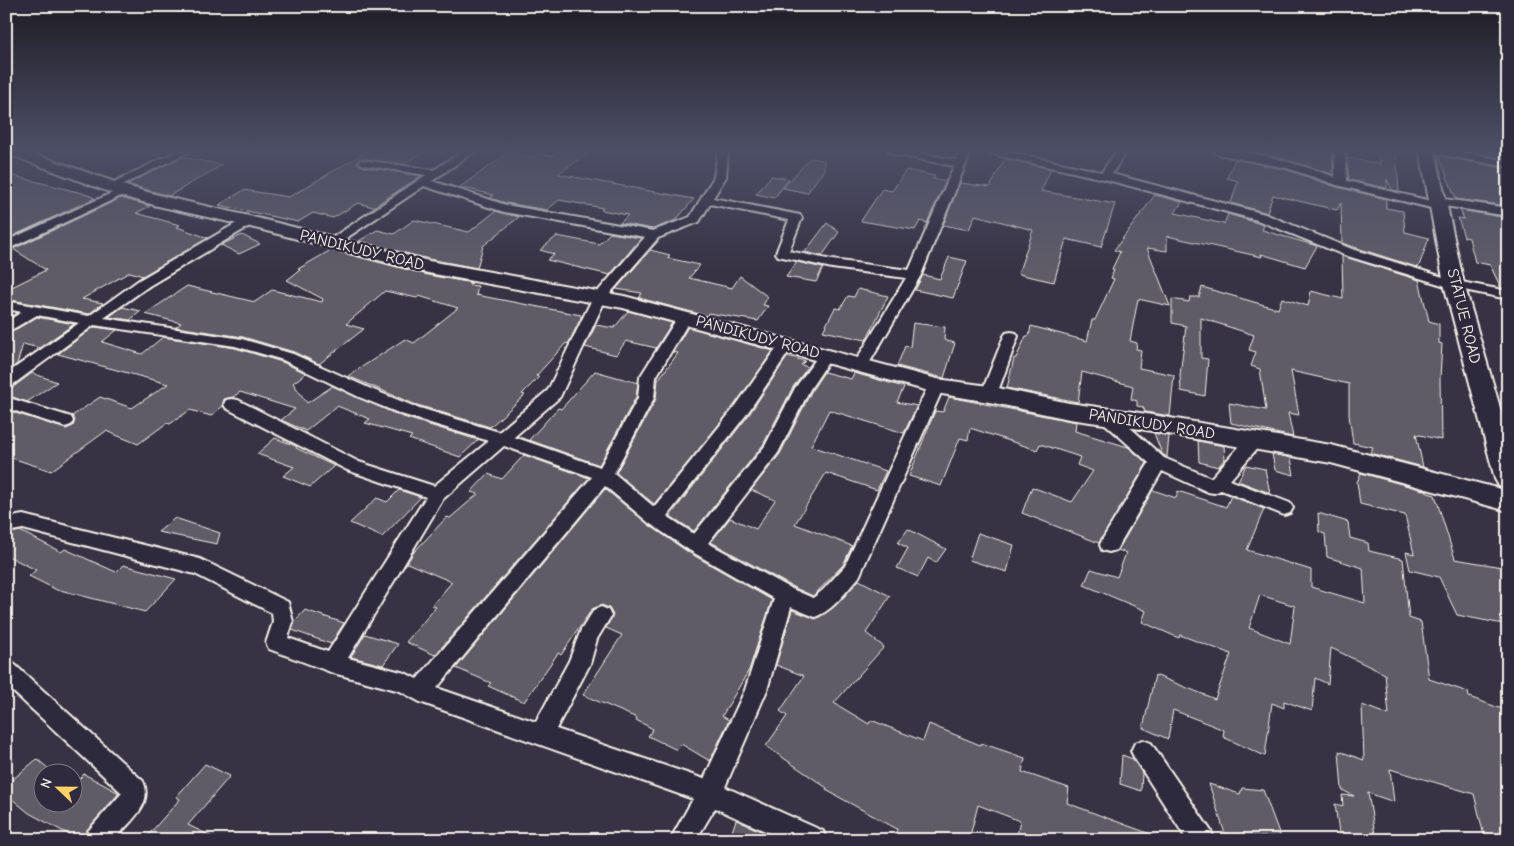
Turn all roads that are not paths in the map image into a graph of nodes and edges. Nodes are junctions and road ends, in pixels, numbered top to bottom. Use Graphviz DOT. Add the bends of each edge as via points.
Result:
graph roads {
  1 [pos="115,190"];
  2 [pos="123,190"];
  3 [pos="410,190"];
  4 [pos="449,190"];
  5 [pos="712,190"];
  6 [pos="949,190"];
  7 [pos="1160,190"];
  8 [pos="1377,190"];
  9 [pos="1435,190"];
  10 [pos="706,200"];
  11 [pos="1438,203"];
  12 [pos="1508,212"];
  13 [pos="249,220"];
  14 [pos="654,236"];
  15 [pos="332,242"];
  16 [pos="6,246"];
  17 [pos="914,275"];
  18 [pos="1454,284"];
  19 [pos="1508,295"];
  20 [pos="600,297"];
  21 [pos="6,305"];
  22 [pos="34,311"];
  23 [pos="684,318"];
  24 [pos="93,322"];
  25 [pos="6,329"];
  26 [pos="1011,336"];
  27 [pos="787,344"];
  28 [pos="826,355"];
  29 [pos="862,364"];
  30 [pos="6,382"];
  31 [pos="936,386"];
  32 [pos="989,394"];
  33 [pos="6,402"];
  34 [pos="232,404"];
  35 [pos="1108,417"];
  36 [pos="65,421"];
  37 [pos="502,439"];
  38 [pos="1254,440"];
  39 [pos="1158,462"];
  40 [pos="604,475"];
  41 [pos="1508,479"];
  42 [pos="1218,482"];
  43 [pos="438,494"];
  44 [pos="1508,501"];
  45 [pos="1284,508"];
  46 [pos="655,518"];
  47 [pos="6,525"];
  48 [pos="696,545"];
  49 [pos="1109,545"];
  50 [pos="785,595"];
  51 [pos="601,616"];
  52 [pos="333,663"];
  53 [pos="6,672"];
  54 [pos="420,692"];
  55 [pos="542,734"];
  56 [pos="1143,751"];
  57 [pos="710,794"];
  58 [pos="97,840"];
  59 [pos="682,840"];
  60 [pos="814,840"];
  61 [pos="1202,840"];
  1 -- 16 [label="street"];
  2 -- 13 [label="street, PANDIKUDY ROAD"];
  3 -- 15 [label="street"];
  4 -- 14 [label="street" via="504,208"];
  5 -- 10 [label="street"];
  6 -- 17 [label="street"];
  7 -- 18 [label="street" via="1261,217 1348,252"];
  8 -- 11 [label="street"];
  9 -- 11 [label="main road, STATUE ROAD"];
  10 -- 14 [label="street" via="695,219"];
  10 -- 17 [label="street" via="796,218 782,253 832,264"];
  11 -- 12 [label="street"];
  11 -- 18 [label="main road, STATUE ROAD"];
  13 -- 15 [label="street, PANDIKUDY ROAD"];
  13 -- 24 [label="street" via="144,283"];
  14 -- 20 [label="street"];
  15 -- 20 [label="street, PANDIKUDY ROAD" via="428,267"];
  17 -- 29 [label="street"];
  18 -- 19 [label="street"];
  18 -- 41 [label="main road, STATUE ROAD"];
  20 -- 23 [label="street, PANDIKUDY ROAD"];
  20 -- 37 [label="street" via="554,393"];
  21 -- 22 [label="street"];
  22 -- 24 [label="street"];
  22 -- 25 [label="street"];
  23 -- 27 [label="street, PANDIKUDY ROAD"];
  23 -- 40 [label="street" via="648,377 646,398"];
  24 -- 30 [label="street"];
  24 -- 37 [label="street" via="237,342 288,357 407,410"];
  26 -- 32 [label="street"];
  27 -- 28 [label="street, PANDIKUDY ROAD"];
  27 -- 46 [label="street" via="744,406"];
  28 -- 29 [label="street, PANDIKUDY ROAD"];
  28 -- 48 [label="street" via="803,388 772,449"];
  29 -- 31 [label="street, PANDIKUDY ROAD"];
  31 -- 32 [label="street, PANDIKUDY ROAD"];
  31 -- 50 [label="street" via="852,571 815,608"];
  32 -- 35 [label="street, PANDIKUDY ROAD"];
  33 -- 36 [label="street"];
  34 -- 43 [label="street" via="353,466"];
  35 -- 38 [label="street, PANDIKUDY ROAD"];
  35 -- 39 [label="street"];
  37 -- 40 [label="street"];
  37 -- 43 [label="street"];
  38 -- 42 [label="street"];
  38 -- 44 [label="street, PANDIKUDY ROAD" via="1331,454"];
  39 -- 42 [label="street" via="1214,487"];
  39 -- 49 [label="street"];
  40 -- 46 [label="street"];
  40 -- 54 [label="street"];
  42 -- 45 [label="street"];
  43 -- 52 [label="street"];
  46 -- 48 [label="street"];
  47 -- 52 [label="street" via="23,522 200,567 281,608 283,622 276,643"];
  48 -- 50 [label="street"];
  50 -- 57 [label="street" via="756,690"];
  51 -- 55 [label="street" via="588,636 578,664"];
  52 -- 54 [label="street" via="405,683"];
  53 -- 58 [label="street" via="135,789 135,797 129,806"];
  54 -- 55 [label="street"];
  55 -- 57 [label="street"];
  56 -- 61 [label="street"];
  57 -- 59 [label="street"];
  57 -- 60 [label="street"];
}
